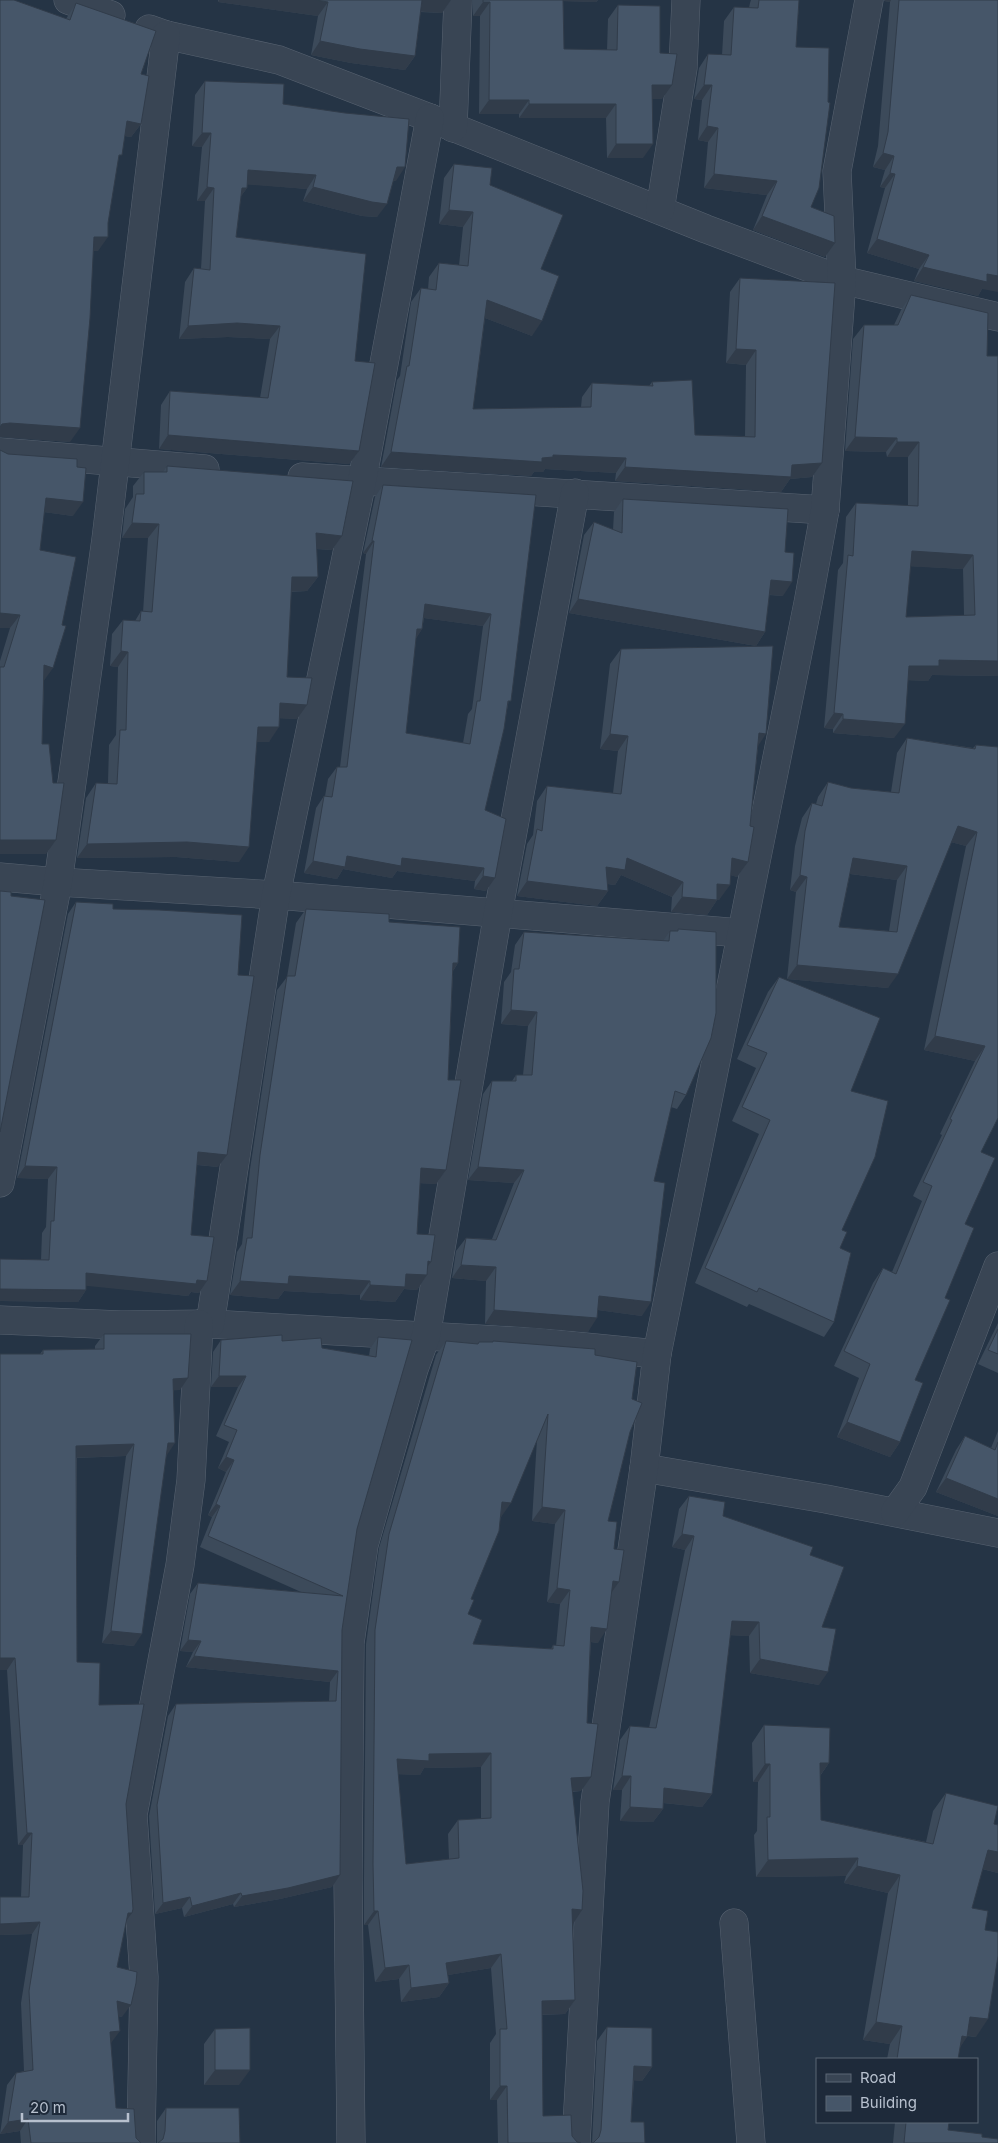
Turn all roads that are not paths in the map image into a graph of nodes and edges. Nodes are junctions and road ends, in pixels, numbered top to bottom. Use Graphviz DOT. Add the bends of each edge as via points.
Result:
graph roads {
  1 [pos="68,0"];
  2 [pos="458,0"];
  3 [pos="686,0"];
  4 [pos="869,0"];
  5 [pos="166,35"];
  6 [pos="441,123"];
  7 [pos="660,210"];
  8 [pos="842,280"];
  9 [pos="998,317"];
  10 [pos="0,452"];
  11 [pos="116,462"];
  12 [pos="234,471"];
  13 [pos="273,474"];
  14 [pos="362,481"];
  15 [pos="576,493"];
  16 [pos="825,510"];
  17 [pos="0,877"];
  18 [pos="58,882"];
  19 [pos="276,895"];
  20 [pos="498,913"];
  21 [pos="741,933"];
  22 [pos="0,1183"];
  23 [pos="998,1266"];
  24 [pos="0,1320"];
  25 [pos="204,1324"];
  26 [pos="426,1336"];
  27 [pos="657,1354"];
  28 [pos="644,1468"];
  29 [pos="895,1512"];
  30 [pos="998,1534"];
  31 [pos="734,1923"];
  32 [pos="141,2143"];
  33 [pos="351,2143"];
  34 [pos="576,2143"];
  35 [pos="751,2143"];
  1 -- 5 [label="street"];
  2 -- 6 [label="street"];
  3 -- 7 [label="street" via="683,68"];
  4 -- 8 [label="street" via="838,171"];
  5 -- 6 [label="street" via="279,60"];
  5 -- 11 [label="street"];
  6 -- 7 [label="street"];
  6 -- 14 [label="street"];
  7 -- 8 [label="street"];
  8 -- 9 [label="street"];
  8 -- 16 [label="street"];
  10 -- 11 [label="street"];
  11 -- 12 [label="street"];
  11 -- 18 [label="street"];
  13 -- 14 [label="street"];
  14 -- 15 [label="street"];
  14 -- 19 [label="street"];
  15 -- 16 [label="street"];
  15 -- 20 [label="street"];
  16 -- 21 [label="street"];
  17 -- 18 [label="street"];
  18 -- 19 [label="street"];
  18 -- 22 [label="street"];
  19 -- 20 [label="street"];
  19 -- 25 [label="street"];
  20 -- 21 [label="street"];
  20 -- 26 [label="street"];
  21 -- 27 [label="street"];
  23 -- 29 [label="street" via="913,1487"];
  24 -- 25 [label="street" via="120,1325"];
  25 -- 26 [label="street"];
  25 -- 32 [label="street" via="184,1537 133,1815 144,1977"];
  26 -- 27 [label="street"];
  26 -- 33 [label="street" via="364,1545 350,1643"];
  27 -- 28 [label="street"];
  28 -- 29 [label="street"];
  28 -- 34 [label="street" via="595,1802"];
  29 -- 30 [label="street"];
  31 -- 35 [label="street"];
}
